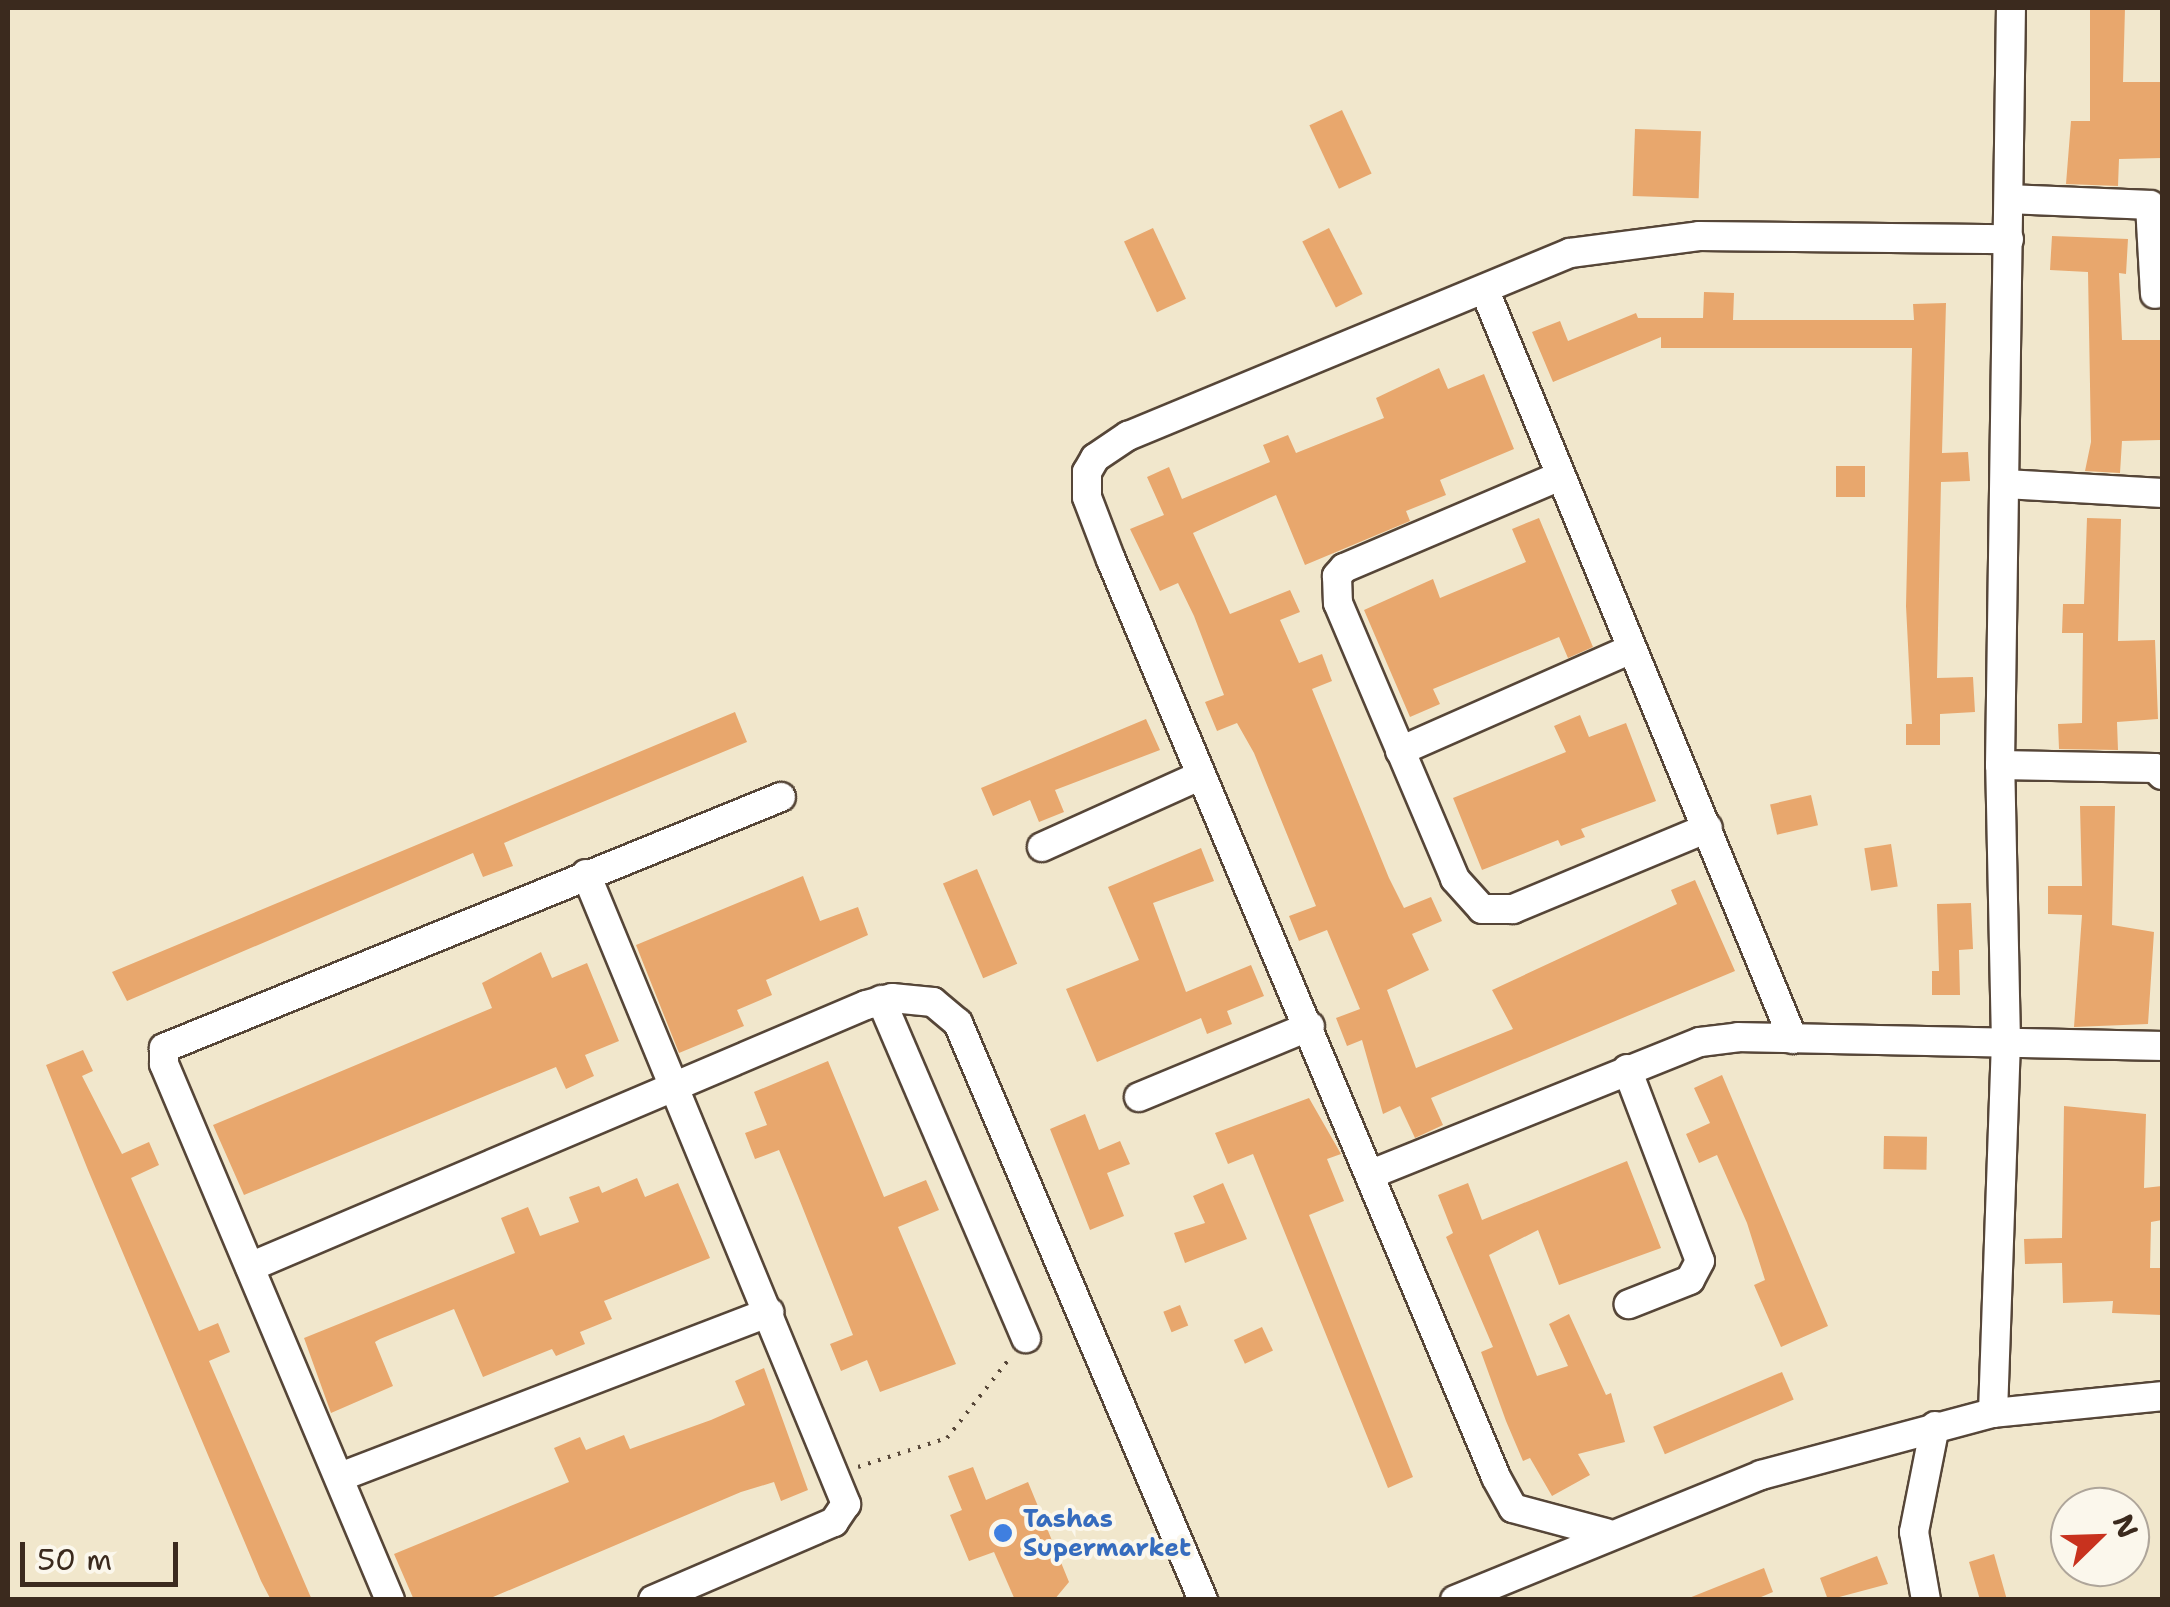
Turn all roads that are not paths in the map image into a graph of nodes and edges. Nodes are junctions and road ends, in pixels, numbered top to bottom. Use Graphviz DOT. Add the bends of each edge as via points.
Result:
graph roads {
  1 [pos="2012,8"];
  2 [pos="2009,200"];
  3 [pos="2009,239"];
  4 [pos="1485,291"];
  5 [pos="2154,294"];
  6 [pos="1560,476"];
  7 [pos="2006,484"];
  8 [pos="2162,493"];
  9 [pos="1631,650"];
  10 [pos="1400,751"];
  11 [pos="2000,765"];
  12 [pos="2162,775"];
  13 [pos="1199,776"];
  14 [pos="781,798"];
  15 [pos="1708,828"];
  16 [pos="1042,847"];
  17 [pos="586,874"];
  18 [pos="881,1000"];
  19 [pos="1310,1026"];
  20 [pos="1793,1039"];
  21 [pos="2006,1044"];
  22 [pos="2162,1046"];
  23 [pos="1627,1069"];
  24 [pos="680,1090"];
  25 [pos="1139,1097"];
  26 [pos="1374,1173"];
  27 [pos="250,1268"];
  28 [pos="1629,1304"];
  29 [pos="769,1312"];
  30 [pos="1026,1338"];
  31 [pos="2162,1396"];
  32 [pos="1994,1413"];
  33 [pos="1935,1426"];
  34 [pos="340,1477"];
  35 [pos="1606,1533"];
  36 [pos="390,1600"];
  37 [pos="654,1600"];
  38 [pos="1203,1600"];
  39 [pos="1456,1600"];
  40 [pos="1926,1600"];
  1 -- 2 [label="street"];
  2 -- 3 [label="street"];
  2 -- 5 [label="street" via="2150,205"];
  3 -- 4 [label="street" via="1779,235 1633,243 1570,253"];
  3 -- 7 [label="street"];
  4 -- 6 [label="street"];
  4 -- 13 [label="street" via="1128,436 1087,472 1087,497"];
  6 -- 9 [label="street"];
  6 -- 10 [label="street" via="1337,576 1338,604"];
  7 -- 8 [label="street"];
  7 -- 11 [label="street"];
  9 -- 10 [label="street"];
  9 -- 15 [label="street"];
  10 -- 15 [label="street" via="1455,879 1482,909 1513,909"];
  11 -- 12 [label="street" via="2155,768"];
  11 -- 21 [label="street"];
  13 -- 16 [label="street"];
  13 -- 19 [label="street"];
  14 -- 17 [label="street"];
  15 -- 20 [label="street"];
  17 -- 24 [label="street"];
  17 -- 27 [label="street" via="167,1044 164,1064"];
  18 -- 24 [label="street"];
  18 -- 30 [label="street"];
  18 -- 38 [label="street" via="933,1002 958,1024"];
  19 -- 25 [label="street"];
  19 -- 26 [label="street"];
  20 -- 21 [label="street"];
  20 -- 23 [label="street" via="1700,1042"];
  21 -- 22 [label="street"];
  21 -- 32 [label="street"];
  23 -- 26 [label="street"];
  23 -- 28 [label="street" via="1700,1262 1690,1280"];
  24 -- 27 [label="street"];
  24 -- 29 [label="street"];
  26 -- 35 [label="street" via="1506,1496 1528,1514"];
  27 -- 34 [label="street"];
  29 -- 34 [label="street"];
  29 -- 37 [label="street" via="846,1504 834,1522"];
  31 -- 32 [label="street"];
  32 -- 33 [label="street"];
  33 -- 35 [label="street" via="1761,1474"];
  33 -- 40 [label="street" via="1914,1532"];
  34 -- 36 [label="street"];
  35 -- 39 [label="street"];
}
